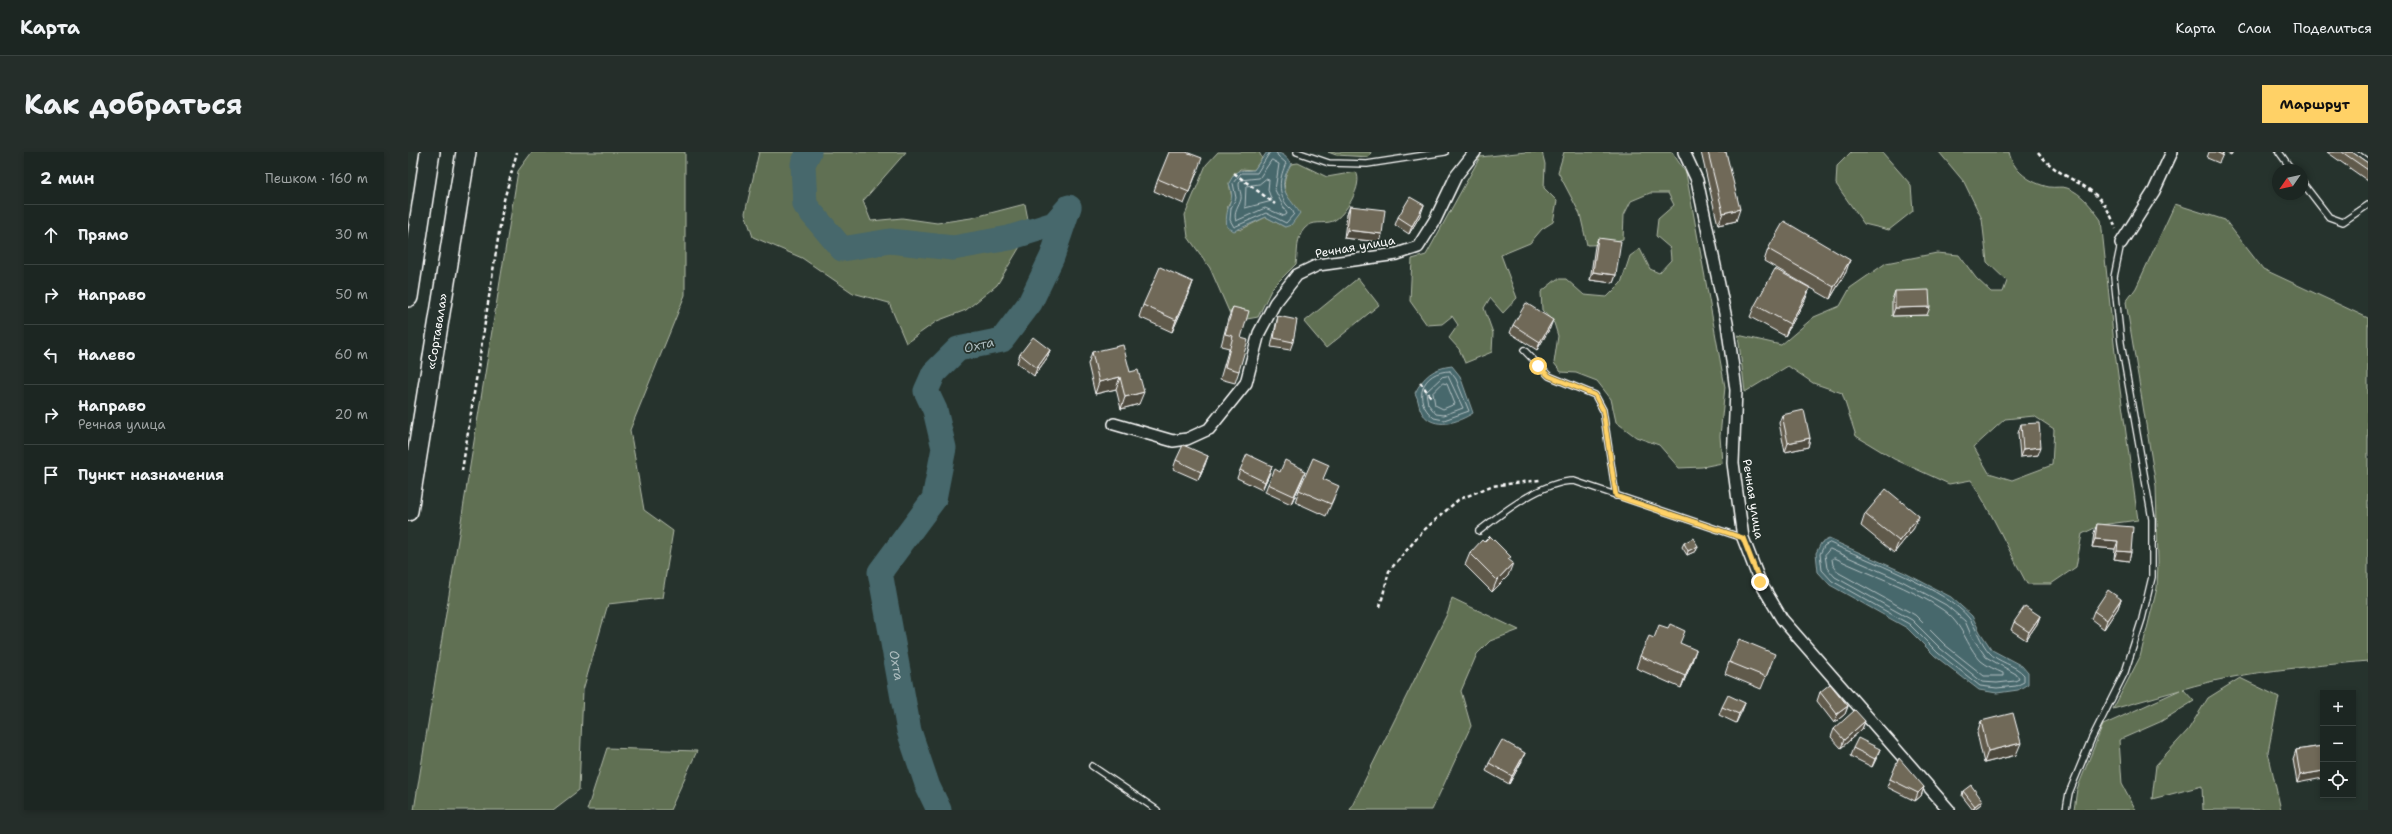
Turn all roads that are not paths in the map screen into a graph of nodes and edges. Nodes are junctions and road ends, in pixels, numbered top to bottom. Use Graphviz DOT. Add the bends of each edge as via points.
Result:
graph roads {
  1 [pos="430,152"];
  2 [pos="466,152"];
  3 [pos="1297,152"];
  4 [pos="1445,152"];
  5 [pos="1475,152"];
  6 [pos="1684,152"];
  7 [pos="2172,152"];
  8 [pos="2279,152"];
  9 [pos="2354,152"];
  10 [pos="2368,162"];
  11 [pos="2288,164"];
  12 [pos="2308,190"];
  13 [pos="2368,206"];
  14 [pos="2121,243"];
  15 [pos="408,297"];
  16 [pos="1524,350"];
  17 [pos="1114,424"];
  18 [pos="1616,496"];
  19 [pos="408,511"];
  20 [pos="1479,531"];
  21 [pos="1743,538"];
  22 [pos="1092,766"];
  23 [pos="1157,810"];
  24 [pos="1949,810"];
  25 [pos="2066,810"];
  1 -- 15 [label="highway"];
  2 -- 19 [label="highway, «Сортавала»"];
  3 -- 4 [label="lane" via="1329,163 1367,164"];
  5 -- 17 [label="street, Речная улица" via="1456,176 1435,220 1418,247 1397,254 1318,265 1297,276 1275,304 1259,333 1246,383 1208,430 1187,440 1173,441"];
  6 -- 21 [label="street, Речная улица" via="1697,180 1727,323 1736,390 1733,463"];
  7 -- 14 [label="street" via="2154,191"];
  8 -- 11 [label="lane"];
  9 -- 10 [label="lane"];
  12 -- 13 [label="lane" via="2329,218 2343,222"];
  14 -- 25 [label="lane" via="2114,277 2121,343 2152,518 2152,577 2125,672 2090,740 2069,793"];
  16 -- 18 [label="lane" via="1549,376 1595,395 1603,410"];
  18 -- 20 [label="lane" via="1574,481 1561,481 1510,507"];
  18 -- 21 [label="lane"];
  21 -- 24 [label="street, Речная улица" via="1760,582 1782,619"];
  22 -- 23 [label="lane"];
}
